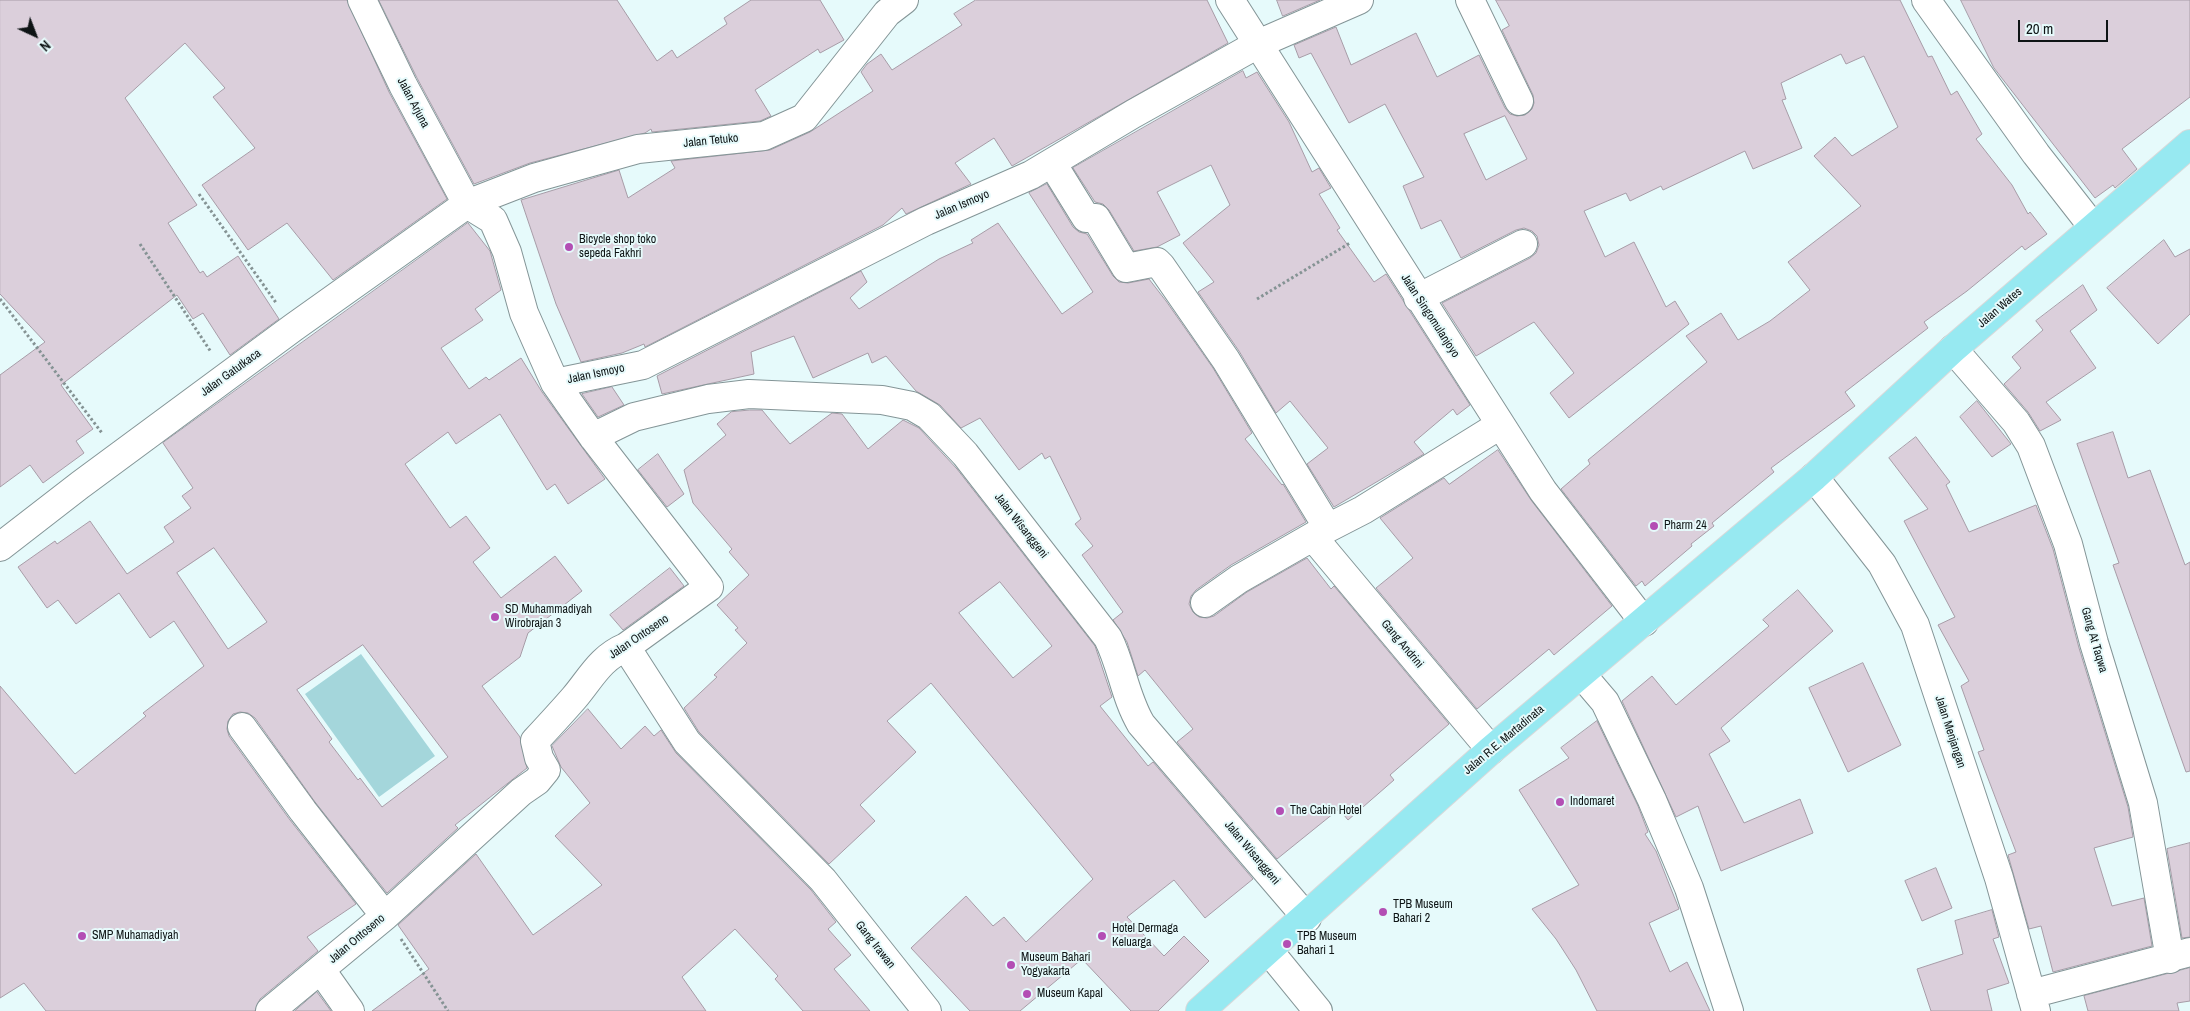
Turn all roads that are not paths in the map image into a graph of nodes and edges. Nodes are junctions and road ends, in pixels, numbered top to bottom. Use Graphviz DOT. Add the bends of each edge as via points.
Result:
graph roads {
  1 [pos="362,0"];
  2 [pos="904,0"];
  3 [pos="1230,0"];
  4 [pos="1358,0"];
  5 [pos="1470,0"];
  6 [pos="1926,0"];
  7 [pos="1258,44"];
  8 [pos="1520,101"];
  9 [pos="2190,144"];
  10 [pos="1052,163"];
  11 [pos="467,204"];
  12 [pos="2093,227"];
  13 [pos="1523,244"];
  14 [pos="1418,298"];
  15 [pos="1953,349"];
  16 [pos="555,383"];
  17 [pos="1500,425"];
  18 [pos="593,436"];
  19 [pos="1814,477"];
  20 [pos="1321,532"];
  21 [pos="0,547"];
  22 [pos="1205,603"];
  23 [pos="1644,622"];
  24 [pos="626,648"];
  25 [pos="1582,676"];
  26 [pos="242,727"];
  27 [pos="1491,750"];
  28 [pos="385,916"];
  29 [pos="1307,918"];
  30 [pos="1269,951"];
  31 [pos="2180,955"];
  32 [pos="321,970"];
  33 [pos="2034,1002"];
  34 [pos="270,1011"];
  35 [pos="350,1011"];
  36 [pos="927,1011"];
  37 [pos="1200,1011"];
  38 [pos="1318,1011"];
  39 [pos="1729,1011"];
  1 -- 11 [label="street, Jalan Arjuna"];
  2 -- 11 [label="street, Jalan Tetuko" via="887,13 804,118 764,136 638,149 534,178"];
  3 -- 7 [label="street, Jalan Singomulanjoyo"];
  4 -- 7 [label="street, Jalan Ismoyo"];
  5 -- 8 [label="street"];
  6 -- 12 [label="street" via="2036,154"];
  7 -- 10 [label="street, Jalan Ismoyo"];
  7 -- 14 [label="street, Jalan Singomulanjoyo"];
  9 -- 12 [label="main road, Jalan Wates"];
  10 -- 16 [label="street, Jalan Ismoyo" via="926,221 643,365"];
  10 -- 20 [label="street, Gang Andrini" via="1086,218 1096,218 1126,268 1157,262 1161,266 1226,360"];
  11 -- 16 [label="street, Jalan Ontoseno" via="493,220 507,252 524,313"];
  11 -- 21 [label="street, Jalan Gatutkaca" via="227,376"];
  12 -- 15 [label="main road, Jalan Wates"];
  13 -- 14 [label="street"];
  14 -- 17 [label="street, Jalan Singomulanjoyo"];
  15 -- 19 [label="main road, Jalan Wates"];
  15 -- 31 [label="street, Gang At Taqwa" via="2016,422 2031,446 2068,544 2094,644 2143,803"];
  16 -- 18 [label="street, Jalan Ontoseno"];
  17 -- 20 [label="street" via="1363,510"];
  17 -- 23 [label="street, Jalan Singomulanjoyo" via="1542,491"];
  18 -- 24 [label="street, Jalan Ontoseno" via="709,587"];
  18 -- 29 [label="street, Jalan Wisanggeni" via="634,417 708,399 749,394 882,400 912,406 929,416 965,454 1108,638 1118,659 1129,700 1141,724"];
  19 -- 23 [label="main road, Jalan R.E. Martadinata"];
  19 -- 33 [label="street, Jalan Menjangan" via="1882,564 1915,625 1999,878"];
  20 -- 22 [label="street" via="1239,579"];
  20 -- 27 [label="street, Gang Andrini"];
  23 -- 25 [label="main road, Jalan R.E. Martadinata"];
  24 -- 28 [label="street, Jalan Ontoseno" via="612,653 535,742 538,758 546,770 537,781"];
  24 -- 36 [label="street, Gang Irawan" via="687,742 823,880"];
  25 -- 27 [label="main road, Jalan R.E. Martadinata"];
  25 -- 39 [label="street" via="1605,702 1652,800 1689,888"];
  26 -- 28 [label="street"];
  27 -- 29 [label="main road, Jalan R.E. Martadinata"];
  28 -- 32 [label="street, Jalan Ontoseno"];
  29 -- 30 [label="main road, Jalan R.E. Martadinata"];
  30 -- 37 [label="main road, Jalan R.E. Martadinata"];
  30 -- 38 [label="street"];
  31 -- 33 [label="street"];
  32 -- 34 [label="street, Jalan Ontoseno"];
  32 -- 35 [label="street"];
}
